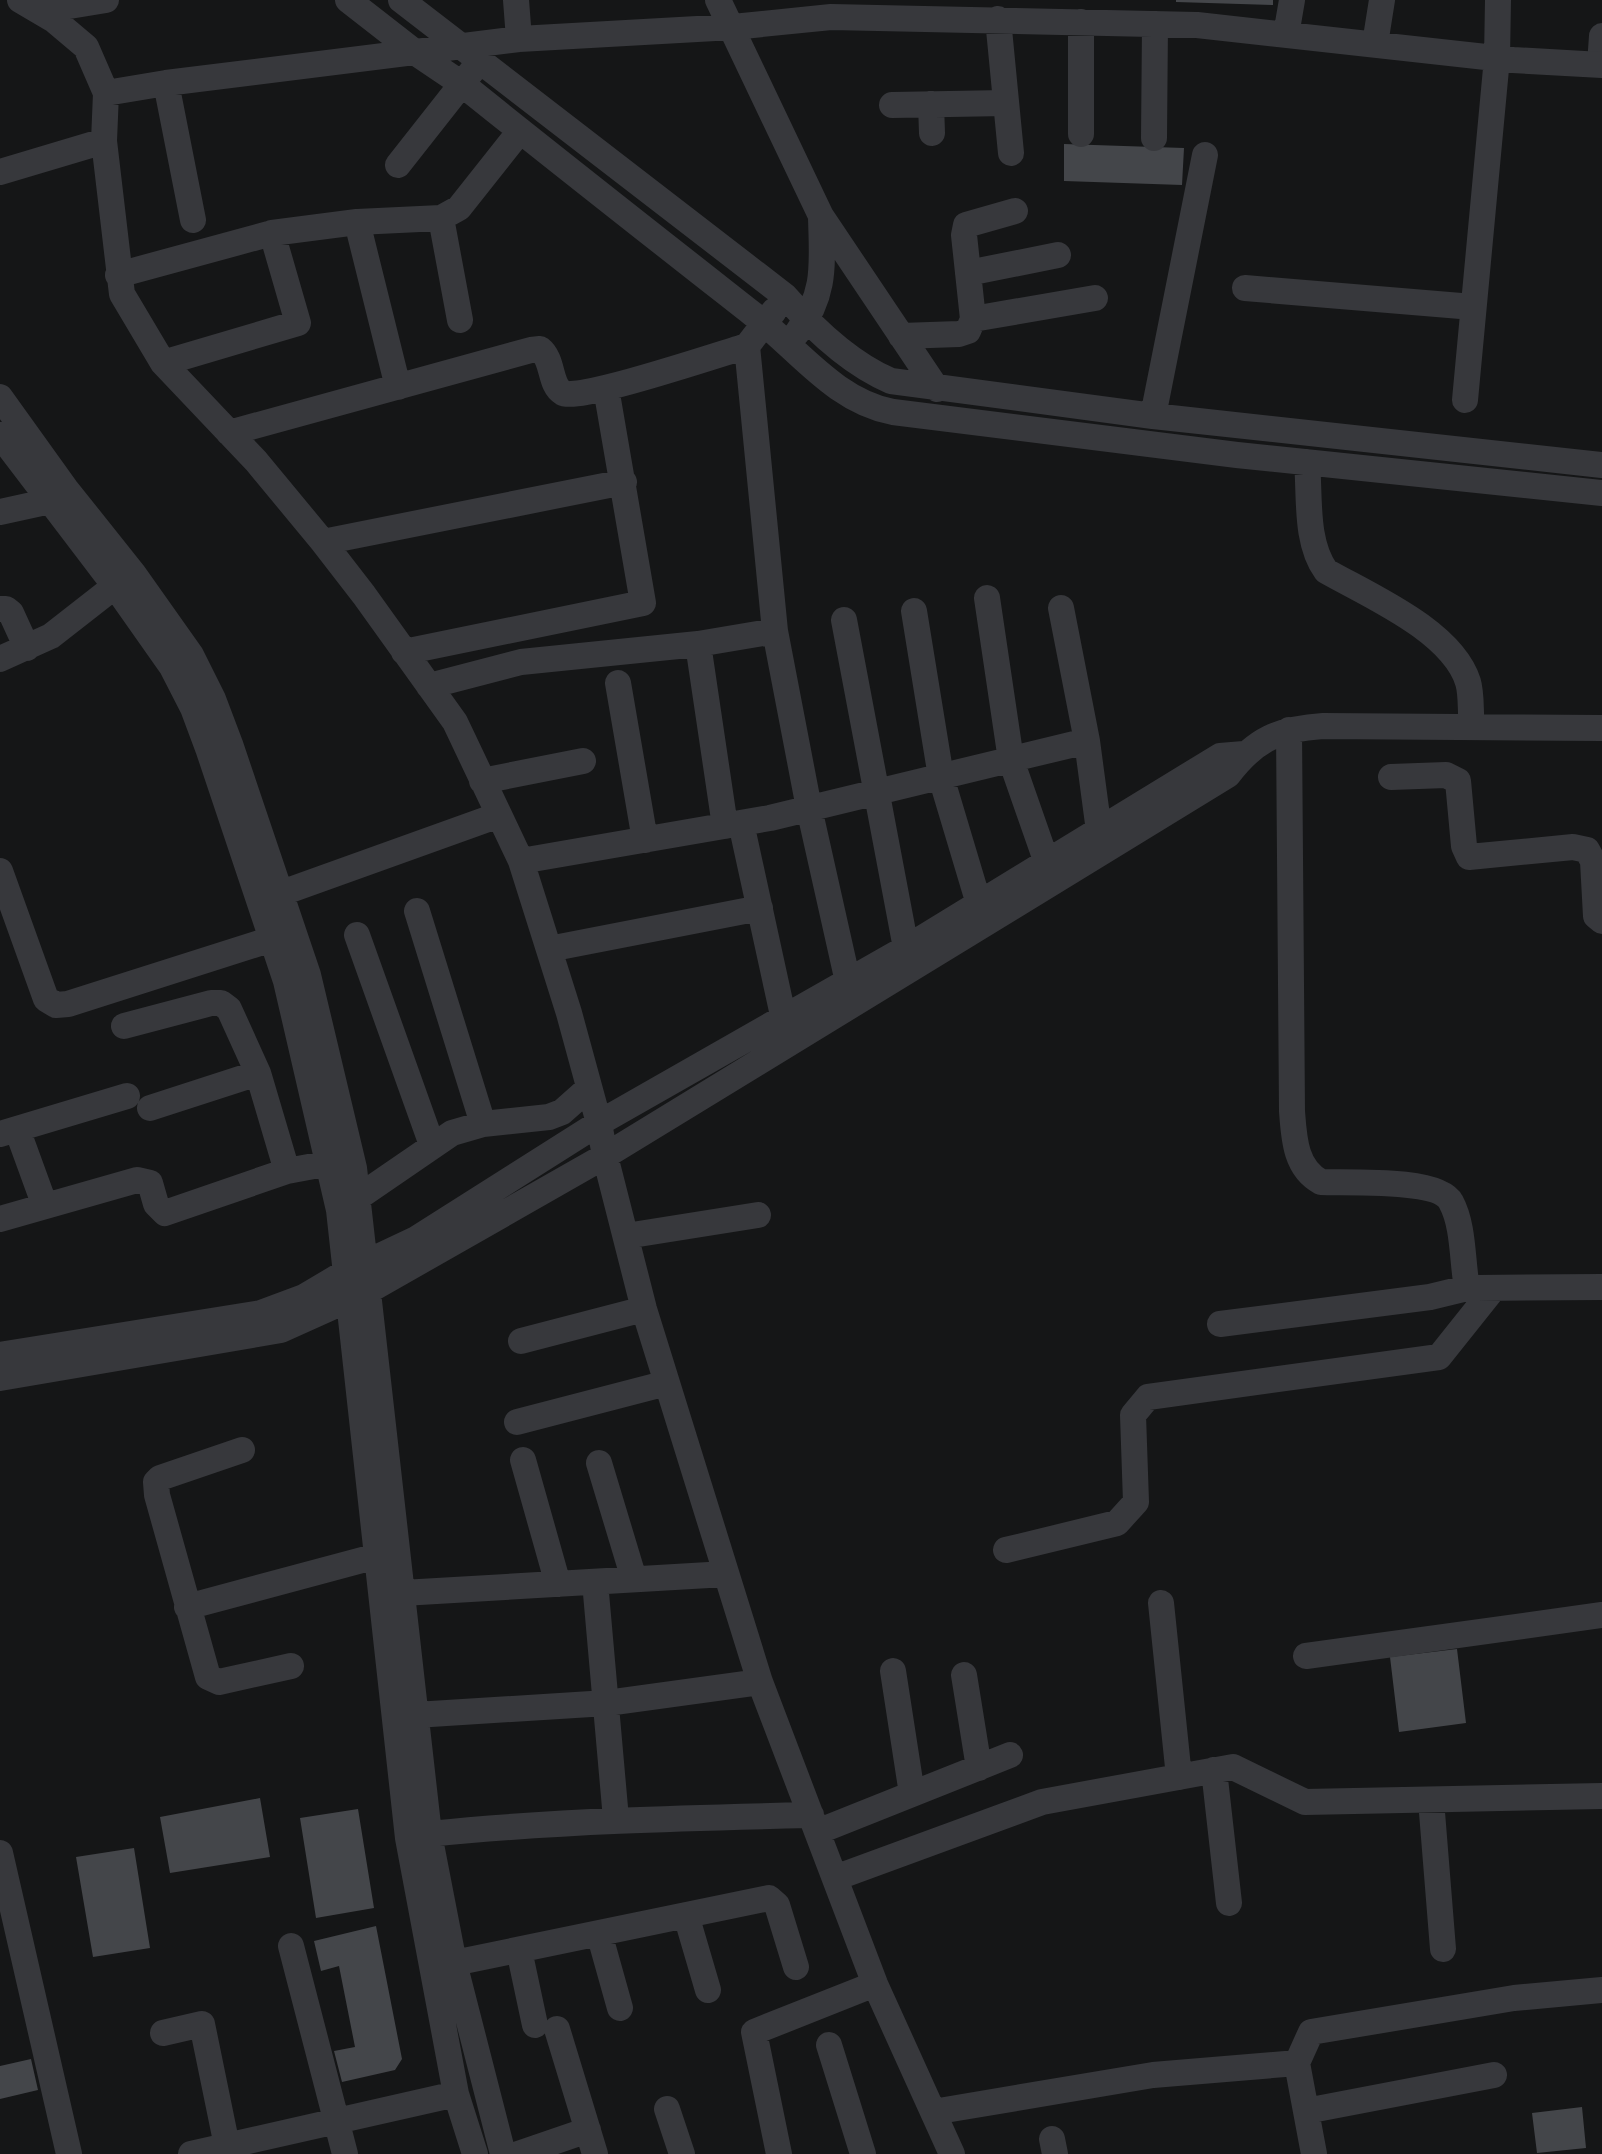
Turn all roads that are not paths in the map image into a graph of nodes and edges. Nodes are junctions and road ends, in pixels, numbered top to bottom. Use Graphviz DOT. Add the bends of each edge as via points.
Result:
graph roads {
  1 [pos="106,0"];
  2 [pos="348,0"];
  3 [pos="516,0"];
  4 [pos="718,0"];
  5 [pos="1292,0"];
  6 [pos="1382,0"];
  7 [pos="1498,0"];
  8 [pos="413,5"];
  9 [pos="29,6"];
  10 [pos="831,9"];
  11 [pos="991,13"];
  12 [pos="1075,14"];
  13 [pos="1155,24"];
  14 [pos="733,27"];
  15 [pos="1286,35"];
  16 [pos="1602,36"];
  17 [pos="519,39"];
  18 [pos="1375,44"];
  19 [pos="416,53"];
  20 [pos="471,54"];
  21 [pos="1497,58"];
  22 [pos="1601,65"];
  23 [pos="166,83"];
  24 [pos="462,84"];
  25 [pos="106,93"];
  26 [pos="1006,103"];
  27 [pos="931,104"];
  28 [pos="892,105"];
  29 [pos="520,131"];
  30 [pos="932,133"];
  31 [pos="1081,134"];
  32 [pos="1154,138"];
  33 [pos="104,141"];
  34 [pos="1011,153"];
  35 [pos="1205,155"];
  36 [pos="398,165"];
  37 [pos="0,172"];
  38 [pos="1015,211"];
  39 [pos="821,216"];
  40 [pos="441,218"];
  41 [pos="193,220"];
  42 [pos="357,222"];
  43 [pos="272,233"];
  44 [pos="1058,255"];
  45 [pos="968,273"];
  46 [pos="118,274"];
  47 [pos="1245,288"];
  48 [pos="785,296"];
  49 [pos="1095,298"];
  50 [pos="1473,307"];
  51 [pos="973,319"];
  52 [pos="460,320"];
  53 [pos="806,320"];
  54 [pos="765,323"];
  55 [pos="901,336"];
  56 [pos="788,344"];
  57 [pos="747,346"];
  58 [pos="163,363"];
  59 [pos="398,387"];
  60 [pos="606,388"];
  61 [pos="937,389"];
  62 [pos="0,397"];
  63 [pos="1465,400"];
  64 [pos="1153,416"];
  65 [pos="229,433"];
  66 [pos="0,435"];
  67 [pos="1308,462"];
  68 [pos="1602,465"];
  69 [pos="624,482"];
  70 [pos="1602,493"];
  71 [pos="60,499"];
  72 [pos="0,512"];
  73 [pos="323,542"];
  74 [pos="115,586"];
  75 [pos="987,598"];
  76 [pos="1061,608"];
  77 [pos="0,609"];
  78 [pos="914,611"];
  79 [pos="844,620"];
  80 [pos="775,631"];
  81 [pos="698,644"];
  82 [pos="27,648"];
  83 [pos="405,652"];
  84 [pos="0,658"];
  85 [pos="618,683"];
  86 [pos="429,686"];
  87 [pos="1472,727"];
  88 [pos="1602,728"];
  89 [pos="1289,729"];
  90 [pos="1087,741"];
  91 [pos="1244,754"];
  92 [pos="1011,760"];
  93 [pos="583,761"];
  94 [pos="941,777"];
  95 [pos="1391,777"];
  96 [pos="482,781"];
  97 [pos="875,792"];
  98 [pos="809,808"];
  99 [pos="499,815"];
  100 [pos="733,824"];
  101 [pos="1099,831"];
  102 [pos="645,840"];
  103 [pos="521,861"];
  104 [pos="1047,863"];
  105 [pos="0,871"];
  106 [pos="271,897"];
  107 [pos="979,904"];
  108 [pos="760,908"];
  109 [pos="417,911"];
  110 [pos="1602,921"];
  111 [pos="357,935"];
  112 [pos="272,939"];
  113 [pos="906,948"];
  114 [pos="549,950"];
  115 [pos="848,981"];
  116 [pos="784,1020"];
  117 [pos="124,1026"];
  118 [pos="258,1073"];
  119 [pos="589,1088"];
  120 [pos="127,1096"];
  121 [pos="150,1108"];
  122 [pos="599,1123"];
  123 [pos="483,1124"];
  124 [pos="9,1132"];
  125 [pos="432,1145"];
  126 [pos="605,1156"];
  127 [pos="330,1163"];
  128 [pos="287,1171"];
  129 [pos="348,1203"];
  130 [pos="45,1206"];
  131 [pos="758,1215"];
  132 [pos="0,1220"];
  133 [pos="626,1236"];
  134 [pos="356,1267"];
  135 [pos="1602,1287"];
  136 [pos="1467,1288"];
  137 [pos="1494,1288"];
  138 [pos="359,1295"];
  139 [pos="644,1310"];
  140 [pos="1220,1324"];
  141 [pos="521,1341"];
  142 [pos="0,1355"];
  143 [pos="0,1378"];
  144 [pos="667,1383"];
  145 [pos="517,1422"];
  146 [pos="242,1449"];
  147 [pos="524,1460"];
  148 [pos="599,1463"];
  149 [pos="1006,1550"];
  150 [pos="386,1553"];
  151 [pos="726,1574"];
  152 [pos="634,1579"];
  153 [pos="595,1582"];
  154 [pos="558,1584"];
  155 [pos="391,1594"];
  156 [pos="1161,1603"];
  157 [pos="187,1607"];
  158 [pos="1602,1615"];
  159 [pos="1306,1656"];
  160 [pos="291,1666"];
  161 [pos="892,1671"];
  162 [pos="964,1675"];
  163 [pos="760,1682"];
  164 [pos="607,1703"];
  165 [pos="415,1715"];
  166 [pos="1010,1755"];
  167 [pos="979,1768"];
  168 [pos="1214,1770"];
  169 [pos="1179,1777"];
  170 [pos="912,1794"];
  171 [pos="1602,1796"];
  172 [pos="1431,1800"];
  173 [pos="616,1819"];
  174 [pos="814,1824"];
  175 [pos="429,1834"];
  176 [pos="1,1863"];
  177 [pos="835,1878"];
  178 [pos="1229,1903"];
  179 [pos="687,1915"];
  180 [pos="599,1933"];
  181 [pos="291,1946"];
  182 [pos="1443,1949"];
  183 [pos="519,1950"];
  184 [pos="11,1954"];
  185 [pos="454,1963"];
  186 [pos="796,1967"];
  187 [pos="875,1984"];
  188 [pos="708,1990"];
  189 [pos="1602,1990"];
  190 [pos="620,2008"];
  191 [pos="163,2033"];
  192 [pos="829,2045"];
  193 [pos="1297,2063"];
  194 [pos="1494,2075"];
  195 [pos="456,2094"];
  196 [pos="667,2109"];
  197 [pos="1306,2111"];
  198 [pos="933,2112"];
  199 [pos="337,2122"];
  200 [pos="591,2142"];
  201 [pos="227,2146"];
  202 [pos="69,2154"];
  203 [pos="191,2154"];
  204 [pos="345,2154"];
  205 [pos="475,2154"];
  206 [pos="503,2154"];
  207 [pos="518,2154"];
  208 [pos="682,2154"];
  209 [pos="779,2154"];
  210 [pos="863,2154"];
  211 [pos="952,2154"];
  212 [pos="1314,2154"];
  1 -- 9 [label="street"];
  2 -- 19 [label="street"];
  3 -- 17 [label="street"];
  4 -- 14 [label="street"];
  5 -- 15 [label="street"];
  6 -- 18 [label="street"];
  7 -- 21 [label="street"];
  8 -- 20 [label="street"];
  9 -- 25 [label="street" via="76,36 86,47"];
  10 -- 11 [label="street"];
  10 -- 14 [label="street"];
  11 -- 12 [label="street"];
  11 -- 26 [label="street"];
  12 -- 13 [label="street"];
  12 -- 31 [label="street"];
  13 -- 15 [label="street"];
  13 -- 32 [label="street"];
  14 -- 17 [label="street"];
  14 -- 39 [label="street"];
  15 -- 18 [label="street"];
  16 -- 22 [label="street"];
  17 -- 20 [label="street"];
  18 -- 21 [label="street"];
  19 -- 20 [label="street"];
  19 -- 23 [label="street"];
  19 -- 24 [label="street"];
  20 -- 24 [label="street"];
  20 -- 48 [label="street"];
  21 -- 22 [label="street"];
  21 -- 50 [label="street"];
  23 -- 25 [label="street"];
  23 -- 41 [label="street"];
  24 -- 29 [label="street"];
  24 -- 36 [label="street"];
  25 -- 33 [label="street"];
  26 -- 27 [label="street"];
  26 -- 34 [label="street"];
  27 -- 28 [label="street"];
  27 -- 30 [label="street"];
  29 -- 40 [label="street" via="459,208"];
  29 -- 54 [label="street"];
  33 -- 37 [label="street"];
  33 -- 46 [label="street"];
  35 -- 64 [label="street"];
  38 -- 45 [label="street" via="966,225"];
  39 -- 53 [label="street" via="822,284"];
  39 -- 55 [label="street"];
  40 -- 42 [label="street"];
  40 -- 52 [label="street"];
  42 -- 43 [label="street"];
  42 -- 59 [label="street"];
  43 -- 46 [label="street"];
  43 -- 58 [label="street" via="298,323"];
  44 -- 45 [label="street"];
  45 -- 51 [label="street"];
  46 -- 58 [label="street" via="122,294"];
  47 -- 50 [label="street"];
  48 -- 53 [label="street"];
  48 -- 54 [label="street"];
  49 -- 51 [label="street"];
  50 -- 63 [label="street"];
  51 -- 55 [label="street" via="968,331 959,334"];
  53 -- 56 [label="street"];
  53 -- 61 [label="street" via="873,373 891,381"];
  54 -- 56 [label="street"];
  54 -- 57 [label="street"];
  55 -- 61 [label="street"];
  56 -- 67 [label="street" via="839,390 880,409"];
  57 -- 60 [label="street"];
  57 -- 80 [label="street"];
  58 -- 65 [label="street"];
  59 -- 60 [label="street" via="540,349 548,357 562,393 576,395"];
  59 -- 65 [label="street"];
  60 -- 69 [label="street"];
  61 -- 64 [label="street"];
  62 -- 71 [label="street"];
  64 -- 68 [label="street"];
  65 -- 73 [label="street"];
  66 -- 71 [label="street"];
  67 -- 70 [label="street"];
  67 -- 87 [label="street" via="1317,559 1326,571 1434,634 1456,659 1468,682"];
  69 -- 73 [label="street"];
  69 -- 83 [label="street" via="643,603"];
  71 -- 72 [label="street"];
  71 -- 74 [label="street"];
  71 -- 106 [label="street" via="133,573 191,655 230,744"];
  73 -- 83 [label="street"];
  74 -- 82 [label="street" via="51,636"];
  74 -- 106 [label="street" via="172,667 193,708"];
  75 -- 92 [label="street"];
  76 -- 90 [label="street"];
  77 -- 82 [label="street" via="11,613"];
  78 -- 94 [label="street"];
  79 -- 97 [label="street"];
  80 -- 81 [label="street"];
  80 -- 98 [label="street"];
  81 -- 86 [label="street" via="521,662"];
  81 -- 100 [label="street"];
  82 -- 84 [label="street"];
  83 -- 86 [label="street"];
  85 -- 102 [label="street"];
  86 -- 96 [label="street" via="455,722"];
  87 -- 88 [label="street"];
  87 -- 89 [label="street"];
  89 -- 91 [label="street"];
  89 -- 136 [label="street" via="1292,1111 1300,1159 1308,1175 1321,1182 1423,1186 1443,1192 1457,1216"];
  90 -- 92 [label="street"];
  90 -- 101 [label="street"];
  91 -- 101 [label="street" via="1220,756"];
  91 -- 126 [label="street" via="1228,775"];
  92 -- 94 [label="street"];
  92 -- 104 [label="street"];
  93 -- 96 [label="street"];
  94 -- 97 [label="street"];
  94 -- 107 [label="street"];
  95 -- 110 [label="street" via="1446,775 1458,781 1468,857 1587,850 1593,861 1596,916"];
  96 -- 99 [label="street"];
  97 -- 98 [label="street"];
  97 -- 113 [label="street"];
  98 -- 100 [label="street"];
  98 -- 115 [label="street"];
  99 -- 103 [label="street"];
  99 -- 106 [label="street"];
  100 -- 102 [label="street"];
  100 -- 108 [label="street"];
  101 -- 104 [label="street"];
  102 -- 103 [label="street"];
  103 -- 114 [label="street"];
  104 -- 107 [label="street"];
  105 -- 112 [label="street" via="46,999 56,1005"];
  106 -- 112 [label="street"];
  106 -- 129 [label="street" via="308,975 354,1168"];
  107 -- 113 [label="street"];
  108 -- 114 [label="street"];
  108 -- 116 [label="street"];
  109 -- 123 [label="street"];
  111 -- 125 [label="street"];
  112 -- 127 [label="street" via="286,981"];
  113 -- 115 [label="street"];
  114 -- 119 [label="street"];
  115 -- 116 [label="street"];
  116 -- 122 [label="street"];
  117 -- 118 [label="street" via="221,1003 232,1014"];
  118 -- 121 [label="street"];
  118 -- 128 [label="street"];
  119 -- 122 [label="street"];
  119 -- 123 [label="street" via="562,1112 549,1117"];
  120 -- 124 [label="street"];
  122 -- 126 [label="street"];
  122 -- 134 [label="street" via="416,1239"];
  123 -- 125 [label="street" via="452,1133"];
  124 -- 130 [label="street"];
  125 -- 129 [label="street"];
  126 -- 133 [label="street"];
  126 -- 138 [label="street"];
  127 -- 128 [label="street"];
  127 -- 129 [label="street"];
  128 -- 130 [label="street" via="165,1213 156,1204 150,1183 137,1180"];
  129 -- 134 [label="street"];
  130 -- 132 [label="street"];
  131 -- 133 [label="street"];
  133 -- 139 [label="street"];
  134 -- 138 [label="street"];
  134 -- 142 [label="street" via="304,1297 261,1313"];
  135 -- 137 [label="street"];
  136 -- 137 [label="street"];
  136 -- 140 [label="street" via="1430,1297"];
  137 -- 149 [label="street" via="1439,1357 1148,1397 1132,1415 1136,1502 1117,1523"];
  138 -- 143 [label="street" via="281,1330"];
  138 -- 150 [label="street" via="369,1471"];
  139 -- 141 [label="street"];
  139 -- 144 [label="street"];
  144 -- 145 [label="street"];
  144 -- 151 [label="street"];
  146 -- 157 [label="street" via="156,1482"];
  147 -- 154 [label="street"];
  148 -- 152 [label="street"];
  150 -- 155 [label="street"];
  150 -- 157 [label="street"];
  151 -- 152 [label="street"];
  151 -- 163 [label="street"];
  152 -- 153 [label="street"];
  153 -- 154 [label="street"];
  153 -- 164 [label="street"];
  154 -- 155 [label="street"];
  155 -- 165 [label="street"];
  155 -- 195 [label="street" via="408,1838"];
  156 -- 169 [label="street"];
  157 -- 160 [label="street" via="204,1670 213,1681"];
  158 -- 159 [label="street"];
  161 -- 170 [label="street"];
  162 -- 167 [label="street"];
  163 -- 164 [label="street"];
  163 -- 174 [label="street"];
  164 -- 165 [label="street"];
  164 -- 173 [label="street"];
  165 -- 175 [label="street"];
  166 -- 167 [label="street"];
  167 -- 170 [label="street"];
  168 -- 169 [label="street"];
  168 -- 172 [label="street" via="1233,1767 1305,1802"];
  168 -- 178 [label="street"];
  169 -- 177 [label="street" via="1042,1802"];
  170 -- 174 [label="street"];
  171 -- 172 [label="street"];
  172 -- 182 [label="street"];
  173 -- 174 [label="street"];
  173 -- 175 [label="street"];
  174 -- 177 [label="street"];
  175 -- 185 [label="street"];
  176 -- 184 [label="street"];
  177 -- 187 [label="street"];
  179 -- 180 [label="street"];
  179 -- 186 [label="street" via="769,1898 777,1905"];
  179 -- 188 [label="street"];
  180 -- 183 [label="street"];
  180 -- 190 [label="street"];
  181 -- 199 [label="street"];
  183 -- 185 [label="street"];
  183 -- 200 [label="street"];
  184 -- 202 [label="street"];
  185 -- 206 [label="street"];
  187 -- 198 [label="street"];
  187 -- 209 [label="street" via="754,2032"];
  189 -- 193 [label="street" via="1514,1998 1311,2032"];
  191 -- 201 [label="street" via="202,2024"];
  192 -- 210 [label="street"];
  193 -- 197 [label="street"];
  193 -- 198 [label="street" via="1153,2075"];
  194 -- 197 [label="street"];
  195 -- 199 [label="street"];
  195 -- 205 [label="street"];
  196 -- 208 [label="street"];
  197 -- 212 [label="street"];
  198 -- 211 [label="street"];
  199 -- 201 [label="street"];
  199 -- 204 [label="street"];
  200 -- 207 [label="street"];
  201 -- 203 [label="street"];
}
